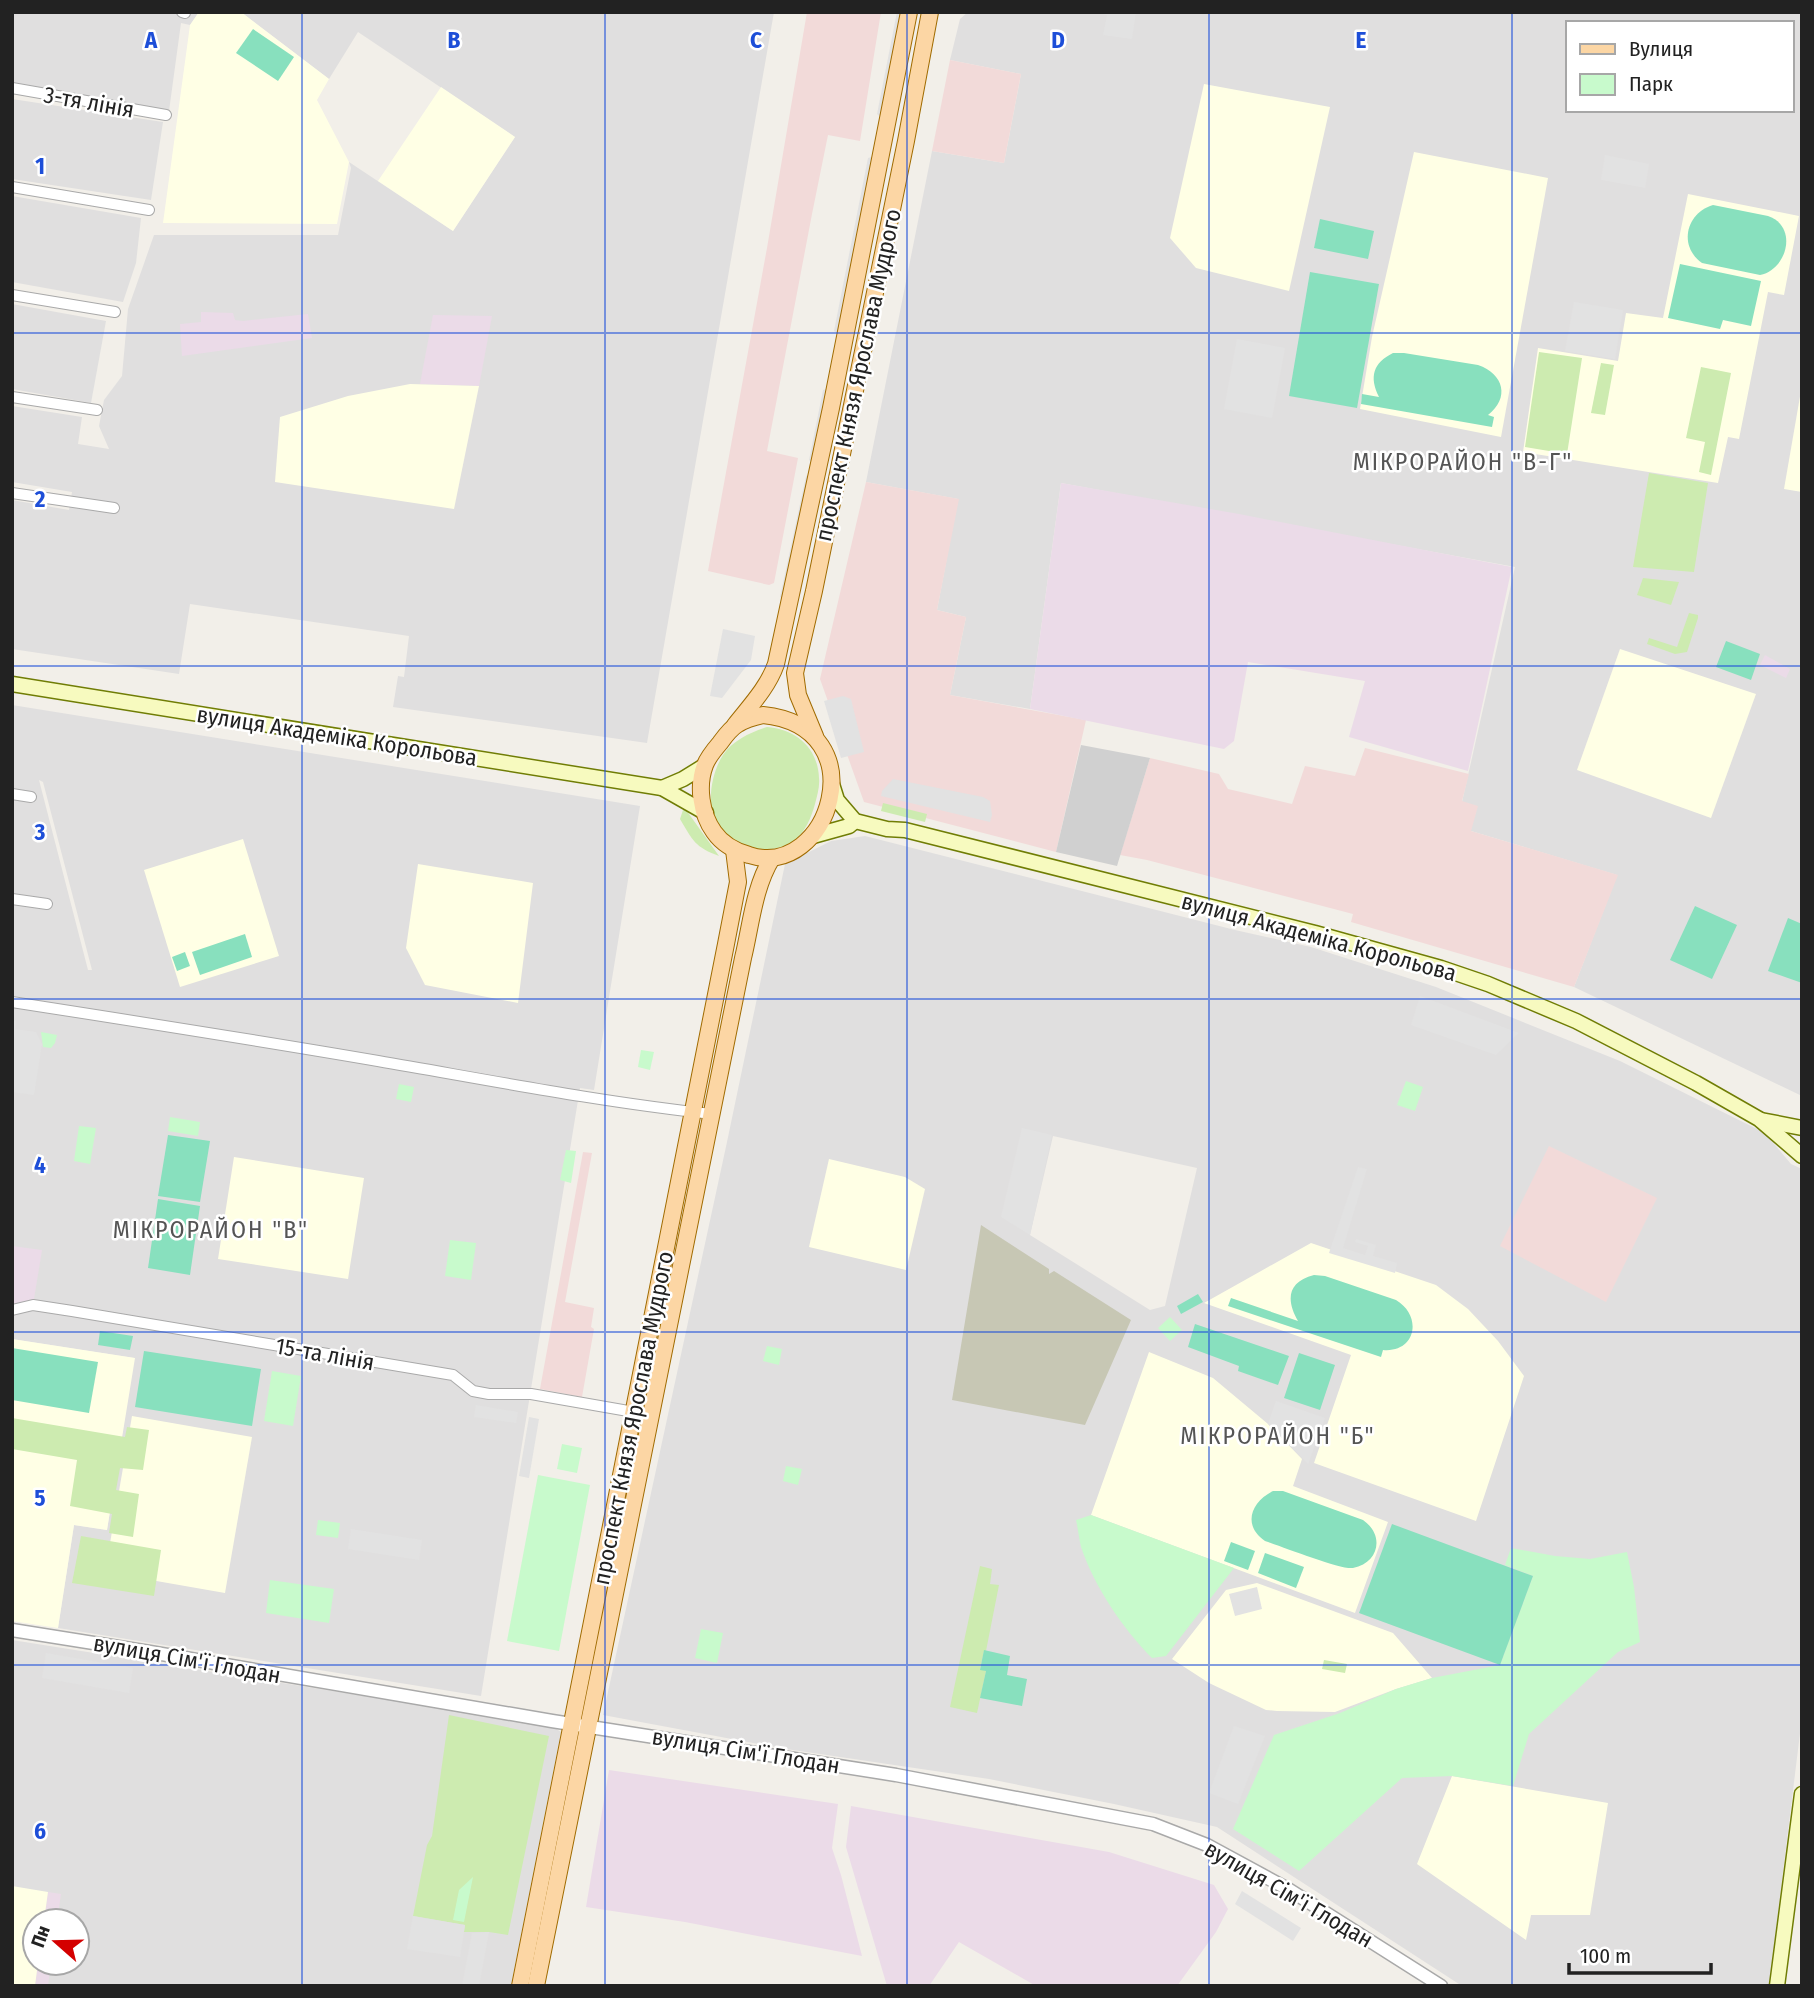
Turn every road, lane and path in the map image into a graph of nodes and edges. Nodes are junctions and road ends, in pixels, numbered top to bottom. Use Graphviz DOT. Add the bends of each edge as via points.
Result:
graph roads {
  1 [pos="909,12"];
  2 [pos="930,12"];
  3 [pos="12,88"];
  4 [pos="166,115"];
  5 [pos="12,187"];
  6 [pos="149,209"];
  7 [pos="12,295"];
  8 [pos="114,312"];
  9 [pos="12,397"];
  10 [pos="97,410"];
  11 [pos="12,493"];
  12 [pos="114,508"];
  13 [pos="12,684"];
  14 [pos="735,725"];
  15 [pos="815,736"];
  16 [pos="704,766"];
  17 [pos="832,784"];
  18 [pos="662,788"];
  19 [pos="12,794"];
  20 [pos="31,797"];
  21 [pos="706,813"];
  22 [pos="855,821"];
  23 [pos="813,836"];
  24 [pos="734,850"];
  25 [pos="772,858"];
  26 [pos="12,899"];
  27 [pos="47,904"];
  28 [pos="12,1002"];
  29 [pos="692,1112"];
  30 [pos="712,1114"];
  31 [pos="1759,1119"];
  32 [pos="1802,1128"];
  33 [pos="1802,1156"];
  34 [pos="12,1310"];
  35 [pos="634,1412"];
  36 [pos="652,1416"];
  37 [pos="12,1630"];
  38 [pos="572,1724"];
  39 [pos="589,1726"];
  40 [pos="1802,1794"];
  41 [pos="520,1986"];
  42 [pos="536,1986"];
  43 [pos="1441,1986"];
  44 [pos="1777,1986"];
  1 -- 14 [label="main road, проспект Князя Ярослава Мудрого" via="776,664"];
  2 -- 15 [label="main road, проспект Князя Ярослава Мудрого" via="795,673 798,695"];
  3 -- 4 [label="street, 3-тя лінія"];
  5 -- 6 [label="street"];
  7 -- 8 [label="street"];
  9 -- 10 [label="street"];
  11 -- 12 [label="street"];
  13 -- 18 [label="main road, вулиця Академіка Корольова"];
  14 -- 15 [label="main road" via="763,715 780,717"];
  14 -- 16 [label="main road"];
  15 -- 17 [label="main road" via="825,751"];
  16 -- 18 [label="main road"];
  16 -- 21 [label="main road" via="701,799"];
  17 -- 22 [label="main road" via="837,800"];
  17 -- 23 [label="main road"];
  18 -- 21 [label="main road, вулиця Академіка Корольова"];
  19 -- 20 [label="street"];
  21 -- 24 [label="main road" via="715,834"];
  22 -- 23 [label="main road"];
  22 -- 31 [label="main road, вулиця Академіка Корольова" via="1276,923 1441,968 1576,1021"];
  23 -- 25 [label="main road" via="796,850"];
  24 -- 25 [label="main road"];
  24 -- 29 [label="main road, проспект Князя Ярослава Мудрого" via="738,882"];
  25 -- 30 [label="main road, проспект Князя Ярослава Мудрого" via="759,886"];
  26 -- 27 [label="street"];
  28 -- 29 [label="street"];
  29 -- 30 [label="street"];
  29 -- 35 [label="main road, проспект Князя Ярослава Мудрого"];
  30 -- 36 [label="main road, проспект Князя Ярослава Мудрого"];
  31 -- 32 [label="main road, вулиця Академіка Корольова"];
  31 -- 33 [label="main road, вулиця Академіка Корольова"];
  34 -- 35 [label="street, 15-та лінія" via="33,1305 72,1311 453,1375 473,1391 489,1395 531,1394"];
  35 -- 36 [label="main road"];
  35 -- 38 [label="main road, проспект Князя Ярослава Мудрого"];
  36 -- 39 [label="main road, проспект Князя Ярослава Мудрого"];
  37 -- 38 [label="street, вулиця Сім'ї Глодан"];
  38 -- 39 [label="street, вулиця Сім'ї Глодан"];
  38 -- 41 [label="main road, проспект Князя Ярослава Мудрого"];
  39 -- 42 [label="main road, проспект Князя Ярослава Мудрого"];
  39 -- 43 [label="street, вулиця Сім'ї Глодан" via="897,1774 1153,1824 1207,1845 1288,1889"];
  40 -- 44 [label="main road"];
}
